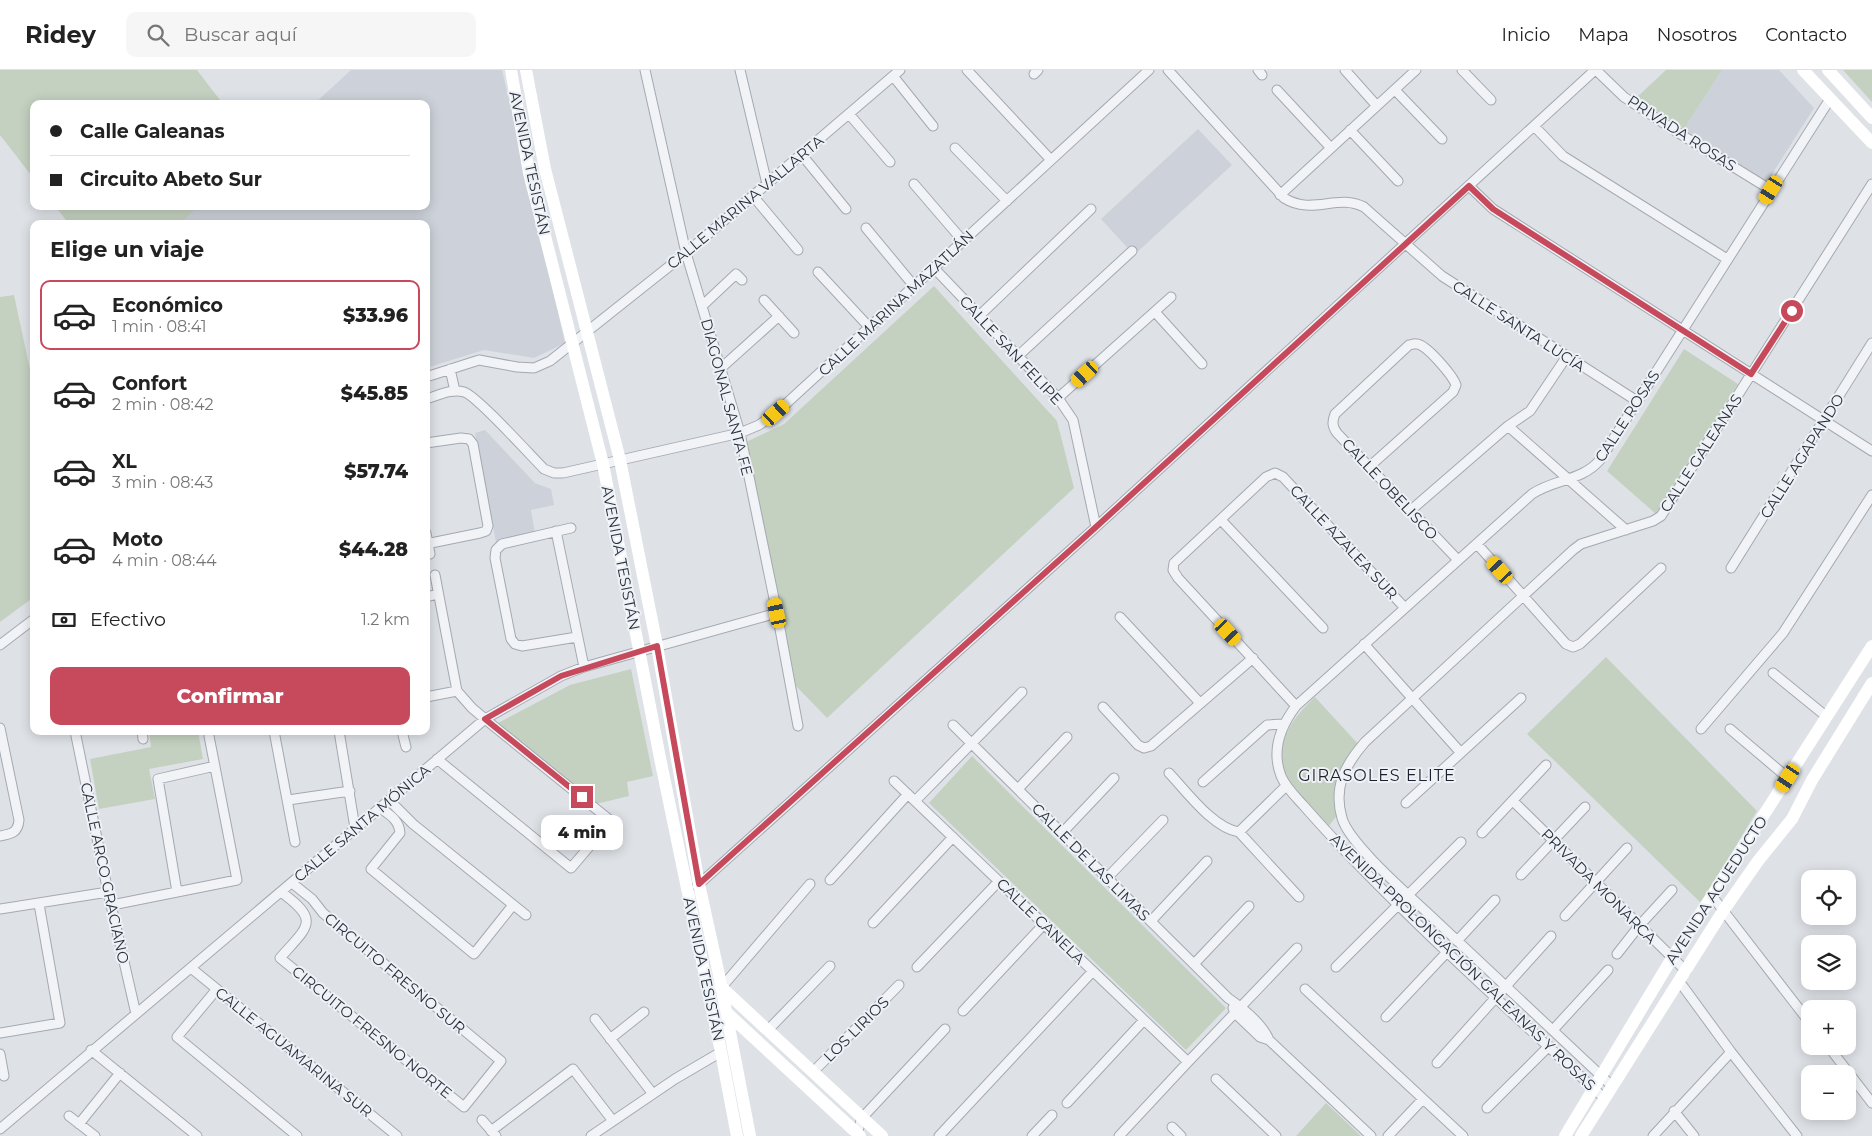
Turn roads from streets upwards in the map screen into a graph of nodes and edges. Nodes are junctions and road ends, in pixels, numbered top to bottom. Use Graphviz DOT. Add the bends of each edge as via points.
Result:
graph roads {
  1 [pos="511,70"];
  2 [pos="526,70"];
  3 [pos="645,70"];
  4 [pos="740,70"];
  5 [pos="967,70"];
  6 [pos="1149,70"];
  7 [pos="1168,70"];
  8 [pos="1344,70"];
  9 [pos="1416,70"];
  10 [pos="1462,70"];
  11 [pos="1596,70"];
  12 [pos="1803,70"];
  13 [pos="1828,70"];
  14 [pos="896,73"];
  15 [pos="1276,90"];
  16 [pos="1395,90"];
  17 [pos="1830,99"];
  18 [pos="1491,100"];
  19 [pos="1377,106"];
  20 [pos="849,114"];
  21 [pos="1872,118"];
  22 [pos="933,126"];
  23 [pos="1534,126"];
  24 [pos="1350,130"];
  25 [pos="1442,139"];
  26 [pos="1872,143"];
  27 [pos="955,148"];
  28 [pos="1331,148"];
  29 [pos="802,155"];
  30 [pos="1051,160"];
  31 [pos="890,162"];
  32 [pos="1398,181"];
  33 [pos="767,184"];
  34 [pos="914,184"];
  35 [pos="1872,184"];
  36 [pos="1469,186"];
  37 [pos="1771,190"];
  38 [pos="1280,195"];
  39 [pos="753,196"];
  40 [pos="1007,201"];
  41 [pos="846,209"];
  42 [pos="1091,209"];
  43 [pos="866,228"];
  44 [pos="963,241"];
  45 [pos="1405,245"];
  46 [pos="798,250"];
  47 [pos="1132,251"];
  48 [pos="686,253"];
  49 [pos="1728,260"];
  50 [pos="934,268"];
  51 [pos="818,272"];
  52 [pos="742,280"];
  53 [pos="914,286"];
  54 [pos="1171,297"];
  55 [pos="764,300"];
  56 [pos="702,306"];
  57 [pos="1155,312"];
  58 [pos="779,316"];
  59 [pos="979,316"];
  60 [pos="870,328"];
  61 [pos="1682,330"];
  62 [pos="587,332"];
  63 [pos="794,333"];
  64 [pos="1872,343"];
  65 [pos="572,344"];
  66 [pos="1567,356"];
  67 [pos="1017,357"];
  68 [pos="1202,364"];
  69 [pos="450,368"];
  70 [pos="720,369"];
  71 [pos="1751,374"];
  72 [pos="430,376"];
  73 [pos="455,391"];
  74 [pos="430,398"];
  75 [pos="1058,398"];
  76 [pos="1637,401"];
  77 [pos="1824,421"];
  78 [pos="1508,426"];
  79 [pos="740,433"];
  80 [pos="430,442"];
  81 [pos="1872,451"];
  82 [pos="620,460"];
  83 [pos="603,464"];
  84 [pos="1369,467"];
  85 [pos="1569,479"];
  86 [pos="1872,494"];
  87 [pos="1410,511"];
  88 [pos="1221,520"];
  89 [pos="1096,527"];
  90 [pos="571,528"];
  91 [pos="1626,530"];
  92 [pos="556,531"];
  93 [pos="430,543"];
  94 [pos="1477,544"];
  95 [pos="1458,560"];
  96 [pos="1661,568"];
  97 [pos="1731,568"];
  98 [pos="435,575"];
  99 [pos="438,594"];
  100 [pos="430,596"];
  101 [pos="1523,596"];
  102 [pos="1405,608"];
  103 [pos="777,613"];
  104 [pos="1120,617"];
  105 [pos="30,622"];
  106 [pos="1323,628"];
  107 [pos="577,637"];
  108 [pos="1364,644"];
  109 [pos="0,645"];
  110 [pos="657,646"];
  111 [pos="1872,646"];
  112 [pos="639,651"];
  113 [pos="1253,658"];
  114 [pos="584,668"];
  115 [pos="1773,673"];
  116 [pos="1872,683"];
  117 [pos="458,691"];
  118 [pos="1022,692"];
  119 [pos="430,696"];
  120 [pos="1413,698"];
  121 [pos="1522,698"];
  122 [pos="1200,703"];
  123 [pos="1296,706"];
  124 [pos="1103,707"];
  125 [pos="1827,717"];
  126 [pos="485,719"];
  127 [pos="1283,724"];
  128 [pos="953,725"];
  129 [pos="798,726"];
  130 [pos="0,728"];
  131 [pos="1700,729"];
  132 [pos="1730,729"];
  133 [pos="76,735"];
  134 [pos="275,735"];
  135 [pos="340,735"];
  136 [pos="403,735"];
  137 [pos="209,736"];
  138 [pos="1067,736"];
  139 [pos="972,744"];
  140 [pos="406,747"];
  141 [pos="1276,751"];
  142 [pos="1461,753"];
  143 [pos="437,759"];
  144 [pos="1546,765"];
  145 [pos="215,766"];
  146 [pos="1170,774"];
  147 [pos="1114,778"];
  148 [pos="1788,778"];
  149 [pos="894,781"];
  150 [pos="1203,782"];
  151 [pos="1341,782"];
  152 [pos="1286,786"];
  153 [pos="1018,789"];
  154 [pos="350,791"];
  155 [pos="908,794"];
  156 [pos="288,800"];
  157 [pos="389,800"];
  158 [pos="915,801"];
  159 [pos="1513,801"];
  160 [pos="1406,803"];
  161 [pos="1585,807"];
  162 [pos="380,808"];
  163 [pos="1164,820"];
  164 [pos="355,828"];
  165 [pos="1239,832"];
  166 [pos="1062,833"];
  167 [pos="1482,833"];
  168 [pos="0,836"];
  169 [pos="952,837"];
  170 [pos="1554,841"];
  171 [pos="294,842"];
  172 [pos="1461,842"];
  173 [pos="1627,848"];
  174 [pos="1207,861"];
  175 [pos="1521,875"];
  176 [pos="1107,878"];
  177 [pos="830,880"];
  178 [pos="999,881"];
  179 [pos="292,883"];
  180 [pos="1596,883"];
  181 [pos="699,884"];
  182 [pos="810,884"];
  183 [pos="1672,890"];
  184 [pos="108,892"];
  185 [pos="178,892"];
  186 [pos="281,892"];
  187 [pos="688,895"];
  188 [pos="1409,895"];
  189 [pos="1712,896"];
  190 [pos="1299,898"];
  191 [pos="1494,900"];
  192 [pos="39,904"];
  193 [pos="1398,904"];
  194 [pos="112,905"];
  195 [pos="513,905"];
  196 [pos="1249,906"];
  197 [pos="0,909"];
  198 [pos="1724,911"];
  199 [pos="526,915"];
  200 [pos="1565,916"];
  201 [pos="1151,921"];
  202 [pos="873,923"];
  203 [pos="1044,924"];
  204 [pos="1639,926"];
  205 [pos="1551,936"];
  206 [pos="1457,941"];
  207 [pos="1297,948"];
  208 [pos="1448,951"];
  209 [pos="1616,954"];
  210 [pos="1672,958"];
  211 [pos="1194,964"];
  212 [pos="830,966"];
  213 [pos="917,967"];
  214 [pos="1336,967"];
  215 [pos="191,968"];
  216 [pos="1608,970"];
  217 [pos="704,971"];
  218 [pos="1093,971"];
  219 [pos="1682,976"];
  220 [pos="900,985"];
  221 [pos="1506,987"];
  222 [pos="721,988"];
  223 [pos="217,989"];
  224 [pos="1305,989"];
  225 [pos="710,997"];
  226 [pos="1497,998"];
  227 [pos="1238,1010"];
  228 [pos="963,1011"];
  229 [pos="1801,1011"];
  230 [pos="644,1012"];
  231 [pos="727,1013"];
  232 [pos="136,1014"];
  233 [pos="1386,1017"];
  234 [pos="595,1018"];
  235 [pos="1144,1020"];
  236 [pos="768,1030"];
  237 [pos="945,1030"];
  238 [pos="1553,1030"];
  239 [pos="0,1033"];
  240 [pos="610,1039"];
  241 [pos="1549,1046"];
  242 [pos="91,1050"];
  243 [pos="721,1052"];
  244 [pos="1731,1052"];
  245 [pos="0,1054"];
  246 [pos="1835,1055"];
  247 [pos="1188,1062"];
  248 [pos="1437,1063"];
  249 [pos="813,1072"];
  250 [pos="120,1073"];
  251 [pos="4,1076"];
  252 [pos="1602,1076"];
  253 [pos="1216,1079"];
  254 [pos="1612,1086"];
  255 [pos="1594,1089"];
  256 [pos="653,1094"];
  257 [pos="1604,1098"];
  258 [pos="1423,1099"];
  259 [pos="1067,1103"];
  260 [pos="1872,1103"];
  261 [pos="464,1107"];
  262 [pos="1487,1108"];
  263 [pos="1674,1111"];
  264 [pos="1052,1115"];
  265 [pos="69,1116"];
  266 [pos="862,1118"];
  267 [pos="482,1120"];
  268 [pos="613,1121"];
  269 [pos="79,1124"];
  270 [pos="1172,1127"];
  271 [pos="0,1128"];
  272 [pos="493,1133"];
  273 [pos="858,1135"];
  274 [pos="94,1136"];
  275 [pos="197,1136"];
  276 [pos="297,1136"];
  277 [pos="396,1136"];
  278 [pos="590,1136"];
  279 [pos="737,1136"];
  280 [pos="750,1136"];
  281 [pos="882,1136"];
  282 [pos="939,1136"];
  283 [pos="1032,1136"];
  284 [pos="1120,1136"];
  285 [pos="1181,1136"];
  286 [pos="1276,1136"];
  287 [pos="1371,1136"];
  288 [pos="1388,1136"];
  289 [pos="1463,1136"];
  290 [pos="1564,1136"];
  291 [pos="1581,1136"];
  292 [pos="1653,1136"];
  293 [pos="1694,1136"];
  294 [pos="1797,1136"];
  1 -- 65 [label="street, AVENIDA TESISTÁN" via="529,173"];
  2 -- 62 [label="street, AVENIDA TESISTÁN" via="545,169"];
  3 -- 48 [label="street, DIAGONAL SANTA FE"];
  4 -- 33 [label="street"];
  5 -- 30 [label="street"];
  6 -- 30 [label="street, CALLE MARINA MAZATLÁN"];
  7 -- 38 [label="street"];
  8 -- 19 [label="street"];
  9 -- 16 [label="street"];
  10 -- 18 [label="street"];
  11 -- 23 [label="street"];
  11 -- 37 [label="street, PRIVADA ROSAS" via="1639,107"];
  12 -- 17 [label="street"];
  13 -- 21 [label="street"];
  14 -- 20 [label="street, CALLE MARINA VALLARTA"];
  14 -- 22 [label="street"];
  15 -- 28 [label="street"];
  16 -- 19 [label="street"];
  16 -- 25 [label="street"];
  17 -- 26 [label="street"];
  17 -- 37 [label="street, CALLE ROSAS"];
  19 -- 24 [label="street"];
  20 -- 29 [label="street, CALLE MARINA VALLARTA"];
  20 -- 31 [label="street"];
  23 -- 36 [label="street"];
  23 -- 49 [label="street" via="1563,156"];
  24 -- 28 [label="street"];
  24 -- 32 [label="street"];
  27 -- 40 [label="street"];
  28 -- 38 [label="street"];
  29 -- 33 [label="street, CALLE MARINA VALLARTA"];
  29 -- 41 [label="street"];
  30 -- 40 [label="street, CALLE MARINA MAZATLÁN"];
  33 -- 39 [label="street, CALLE MARINA VALLARTA"];
  34 -- 44 [label="street"];
  35 -- 71 [label="street, CALLE GALEANAS"];
  36 -- 45 [label="street"];
  36 -- 61 [label="street" via="1493,209"];
  37 -- 49 [label="street, CALLE ROSAS"];
  38 -- 45 [label="street, CALLE SANTA LUCÍA" via="1300,206 1356,203"];
  39 -- 46 [label="street"];
  39 -- 48 [label="street, CALLE MARINA VALLARTA"];
  40 -- 44 [label="street, CALLE MARINA MAZATLÁN"];
  42 -- 59 [label="street"];
  43 -- 53 [label="street"];
  44 -- 50 [label="street, CALLE MARINA MAZATLÁN"];
  45 -- 66 [label="street, CALLE SANTA LUCÍA" via="1442,276"];
  45 -- 89 [label="street"];
  47 -- 67 [label="street"];
  48 -- 56 [label="street, DIAGONAL SANTA FE"];
  48 -- 62 [label="street, CALLE MARINA VALLARTA"];
  49 -- 61 [label="street, CALLE ROSAS"];
  50 -- 53 [label="street, CALLE MARINA MAZATLÁN"];
  50 -- 59 [label="street, CALLE SAN FELIPE"];
  51 -- 60 [label="street"];
  52 -- 56 [label="street" via="736,274"];
  53 -- 60 [label="street, CALLE MARINA MAZATLÁN"];
  54 -- 57 [label="street"];
  55 -- 58 [label="street"];
  56 -- 70 [label="street, DIAGONAL SANTA FE"];
  57 -- 68 [label="street"];
  57 -- 75 [label="street"];
  58 -- 63 [label="street"];
  58 -- 70 [label="street"];
  59 -- 67 [label="street, CALLE SAN FELIPE"];
  60 -- 79 [label="street, CALLE MARINA MAZATLÁN" via="776,413"];
  61 -- 71 [label="street"];
  61 -- 76 [label="street, CALLE ROSAS"];
  62 -- 65 [label="street, CALLE MARINA VALLARTA"];
  62 -- 82 [label="street, AVENIDA TESISTÁN"];
  64 -- 77 [label="street, CALLE AGAPANDO"];
  65 -- 69 [label="street, CALLE MARINA VALLARTA" via="550,361 534,368 479,360"];
  65 -- 83 [label="street, AVENIDA TESISTÁN"];
  66 -- 76 [label="street, CALLE SANTA LUCÍA"];
  66 -- 78 [label="street" via="1530,411"];
  67 -- 75 [label="street, CALLE SAN FELIPE"];
  69 -- 72 [label="street, CALLE MARINA VALLARTA"];
  69 -- 73 [label="street"];
  70 -- 79 [label="street, DIAGONAL SANTA FE"];
  71 -- 77 [label="street"];
  71 -- 91 [label="street, CALLE GALEANAS" via="1661,516"];
  73 -- 74 [label="street"];
  73 -- 83 [label="street, CALLE MARINA MAZATLÁN" via="465,392 479,403 544,469 563,473"];
  75 -- 89 [label="street, CALLE SAN FELIPE" via="1073,420"];
  76 -- 85 [label="street, CALLE ROSAS" via="1595,466"];
  77 -- 81 [label="street"];
  77 -- 97 [label="street, CALLE AGAPANDO"];
  78 -- 85 [label="street"];
  78 -- 87 [label="street"];
  79 -- 82 [label="street, CALLE MARINA MAZATLÁN"];
  79 -- 103 [label="street, DIAGONAL SANTA FE"];
  80 -- 93 [label="street" via="461,438 469,439 473,444 488,526 480,534"];
  82 -- 83 [label="street, CALLE MARINA MAZATLÁN"];
  82 -- 110 [label="street, AVENIDA TESISTÁN"];
  83 -- 112 [label="street, AVENIDA TESISTÁN"];
  84 -- 84 [label="street, CALLE OBELISCO" via="1453,392 1456,385 1431,354 1417,344 1408,345 1335,414 1332,421 1333,428"];
  84 -- 87 [label="street, CALLE OBELISCO"];
  85 -- 91 [label="street"];
  85 -- 94 [label="street, CALLE ROSAS" via="1541,487"];
  86 -- 131 [label="street" via="1783,633"];
  87 -- 95 [label="street, CALLE OBELISCO"];
  88 -- 102 [label="street, CALLE AZALEA SUR" via="1266,477 1275,473 1283,477"];
  88 -- 106 [label="street"];
  88 -- 113 [label="street" via="1174,563 1173,570"];
  89 -- 181 [label="street"];
  90 -- 92 [label="street"];
  91 -- 101 [label="street, CALLE GALEANAS" via="1581,544"];
  92 -- 107 [label="street"];
  92 -- 107 [label="street" via="502,544 496,550 495,558 511,638 515,644 522,646"];
  94 -- 95 [label="street, CALLE ROSAS"];
  94 -- 101 [label="street"];
  95 -- 102 [label="street, CALLE ROSAS"];
  96 -- 101 [label="street" via="1573,647 1566,644"];
  98 -- 99 [label="street"];
  99 -- 100 [label="street"];
  99 -- 117 [label="street"];
  101 -- 120 [label="street, CALLE GALEANAS"];
  102 -- 108 [label="street, CALLE ROSAS"];
  103 -- 110 [label="street, CALLE SANTA MÓNICA"];
  103 -- 129 [label="street, DIAGONAL SANTA FE"];
  104 -- 122 [label="street"];
  105 -- 109 [label="street"];
  107 -- 114 [label="street"];
  108 -- 120 [label="street"];
  108 -- 123 [label="street, CALLE ROSAS"];
  110 -- 112 [label="street, CALLE SANTA MÓNICA"];
  110 -- 181 [label="street, AVENIDA TESISTÁN"];
  111 -- 125 [label="street, AVENIDA ACUEDUCTO"];
  112 -- 114 [label="street, CALLE SANTA MÓNICA"];
  112 -- 187 [label="street, AVENIDA TESISTÁN"];
  113 -- 122 [label="street"];
  113 -- 123 [label="street"];
  114 -- 126 [label="street, CALLE SANTA MÓNICA" via="561,676"];
  115 -- 125 [label="street"];
  116 -- 198 [label="street, AVENIDA ACUEDUCTO" via="1812,780 1792,819"];
  117 -- 119 [label="street"];
  117 -- 126 [label="street"];
  118 -- 139 [label="street"];
  120 -- 142 [label="street"];
  120 -- 151 [label="street, CALLE GALEANAS" via="1355,753"];
  121 -- 142 [label="street"];
  122 -- 124 [label="street" via="1151,746 1144,748"];
  123 -- 127 [label="street, CALLE ROSAS"];
  125 -- 148 [label="street, AVENIDA ACUEDUCTO"];
  126 -- 143 [label="street, CALLE SANTA MÓNICA"];
  126 -- 143 [label="street" via="610,820 571,868"];
  127 -- 141 [label="street, CALLE ROSAS"];
  127 -- 150 [label="street" via="1267,725"];
  128 -- 139 [label="street, CALLE DE LAS LIMAS"];
  130 -- 168 [label="street" via="19,820 15,832"];
  132 -- 148 [label="street"];
  133 -- 184 [label="street, CALLE ARCO GRACIANO"];
  134 -- 156 [label="street"];
  135 -- 154 [label="street"];
  136 -- 140 [label="street"];
  137 -- 145 [label="street"];
  138 -- 153 [label="street"];
  139 -- 153 [label="street, CALLE DE LAS LIMAS"];
  139 -- 158 [label="street"];
  141 -- 152 [label="street, AVENIDA PROLONGACIÓN GALEANAS Y ROSAS"];
  142 -- 160 [label="street"];
  143 -- 157 [label="street, CALLE SANTA MÓNICA"];
  144 -- 159 [label="street"];
  145 -- 185 [label="street" via="158,779"];
  145 -- 185 [label="street" via="237,880"];
  146 -- 165 [label="street" via="1203,810 1231,831"];
  147 -- 166 [label="street"];
  148 -- 189 [label="street, AVENIDA ACUEDUCTO"];
  149 -- 155 [label="street, CALLE CANELA"];
  151 -- 188 [label="street, AVENIDA PROLONGACIÓN GALEANAS Y ROSAS" via="1342,820 1350,835"];
  152 -- 165 [label="street"];
  152 -- 193 [label="street, AVENIDA PROLONGACIÓN GALEANAS Y ROSAS"];
  153 -- 166 [label="street, CALLE DE LAS LIMAS"];
  154 -- 156 [label="street"];
  154 -- 164 [label="street"];
  155 -- 158 [label="street, CALLE CANELA"];
  155 -- 177 [label="street"];
  156 -- 171 [label="street"];
  157 -- 162 [label="street, CALLE SANTA MÓNICA"];
  157 -- 195 [label="street" via="413,824"];
  158 -- 169 [label="street, CALLE CANELA"];
  159 -- 167 [label="street"];
  159 -- 170 [label="street, PRIVADA MONARCA"];
  161 -- 170 [label="street"];
  162 -- 164 [label="street, CALLE SANTA MÓNICA"];
  162 -- 195 [label="street" via="396,820 400,833 371,870 474,954"];
  163 -- 176 [label="street"];
  164 -- 179 [label="street, CALLE SANTA MÓNICA"];
  165 -- 190 [label="street"];
  166 -- 176 [label="street, CALLE DE LAS LIMAS"];
  169 -- 178 [label="street, CALLE CANELA"];
  169 -- 202 [label="street"];
  170 -- 175 [label="street"];
  170 -- 180 [label="street, PRIVADA MONARCA"];
  172 -- 188 [label="street"];
  173 -- 180 [label="street"];
  174 -- 201 [label="street"];
  176 -- 201 [label="street, CALLE DE LAS LIMAS"];
  178 -- 203 [label="street, CALLE CANELA"];
  178 -- 213 [label="street"];
  179 -- 186 [label="street, CALLE SANTA MÓNICA"];
  179 -- 261 [label="street, CIRCUITO FRESNO SUR" via="500,1061"];
  180 -- 200 [label="street"];
  180 -- 204 [label="street, PRIVADA MONARCA"];
  181 -- 187 [label="street"];
  181 -- 222 [label="street, AVENIDA TESISTÁN"];
  182 -- 222 [label="street"];
  183 -- 204 [label="street"];
  184 -- 192 [label="street"];
  184 -- 194 [label="street, CALLE ARCO GRACIANO"];
  185 -- 194 [label="street"];
  186 -- 215 [label="street, CALLE SANTA MÓNICA"];
  186 -- 261 [label="street, CIRCUITO FRESNO NORTE" via="304,911 306,925 280,958"];
  187 -- 217 [label="street, AVENIDA TESISTÁN"];
  188 -- 193 [label="street"];
  188 -- 206 [label="street, AVENIDA PROLONGACIÓN GALEANAS Y ROSAS"];
  189 -- 198 [label="street"];
  189 -- 210 [label="street, AVENIDA ACUEDUCTO"];
  191 -- 206 [label="street"];
  192 -- 197 [label="street"];
  192 -- 239 [label="street" via="60,1023"];
  193 -- 208 [label="street, AVENIDA PROLONGACIÓN GALEANAS Y ROSAS"];
  193 -- 214 [label="street"];
  194 -- 232 [label="street, CALLE ARCO GRACIANO"];
  195 -- 199 [label="street"];
  196 -- 211 [label="street"];
  198 -- 219 [label="street, AVENIDA ACUEDUCTO"];
  198 -- 229 [label="street"];
  201 -- 211 [label="street, CALLE DE LAS LIMAS"];
  203 -- 218 [label="street, CALLE CANELA"];
  203 -- 228 [label="street"];
  204 -- 209 [label="street"];
  204 -- 210 [label="street, PRIVADA MONARCA"];
  205 -- 221 [label="street"];
  206 -- 221 [label="street, AVENIDA PROLONGACIÓN GALEANAS Y ROSAS"];
  207 -- 227 [label="street"];
  208 -- 226 [label="street, AVENIDA PROLONGACIÓN GALEANAS Y ROSAS"];
  208 -- 233 [label="street"];
  210 -- 219 [label="street, PRIVADA MONARCA"];
  210 -- 252 [label="street, AVENIDA ACUEDUCTO"];
  211 -- 227 [label="street, CALLE DE LAS LIMAS"];
  212 -- 236 [label="street"];
  215 -- 223 [label="street, CALLE AGUAMARINA SUR"];
  215 -- 232 [label="street, CALLE SANTA MÓNICA"];
  216 -- 238 [label="street"];
  217 -- 222 [label="street"];
  217 -- 225 [label="street, AVENIDA TESISTÁN"];
  218 -- 235 [label="street, CALLE CANELA"];
  218 -- 282 [label="street"];
  219 -- 244 [label="street, PRIVADA MONARCA"];
  219 -- 254 [label="street, AVENIDA ACUEDUCTO"];
  220 -- 249 [label="street, LOS LIRIOS"];
  221 -- 226 [label="street"];
  221 -- 238 [label="street, AVENIDA PROLONGACIÓN GALEANAS Y ROSAS"];
  222 -- 231 [label="street, AVENIDA TESISTÁN"];
  222 -- 236 [label="street"];
  223 -- 276 [label="street" via="177,1037"];
  223 -- 277 [label="street, CALLE AGUAMARINA SUR"];
  224 -- 258 [label="street"];
  225 -- 231 [label="street"];
  225 -- 243 [label="street, AVENIDA TESISTÁN"];
  226 -- 241 [label="street, AVENIDA PROLONGACIÓN GALEANAS Y ROSAS"];
  226 -- 248 [label="street"];
  227 -- 247 [label="street"];
  227 -- 287 [label="street, CALLE DE LAS LIMAS" via="1260,1037 1269,1040"];
  230 -- 240 [label="street"];
  231 -- 273 [label="street"];
  231 -- 280 [label="street, AVENIDA TESISTÁN"];
  232 -- 242 [label="street, CALLE SANTA MÓNICA"];
  234 -- 240 [label="street"];
  235 -- 247 [label="street, CALLE CANELA"];
  235 -- 259 [label="street"];
  236 -- 249 [label="street"];
  237 -- 266 [label="street"];
  238 -- 252 [label="street, AVENIDA PROLONGACIÓN GALEANAS Y ROSAS"];
  240 -- 256 [label="street"];
  241 -- 255 [label="street, AVENIDA PROLONGACIÓN GALEANAS Y ROSAS"];
  241 -- 262 [label="street"];
  242 -- 250 [label="street"];
  242 -- 271 [label="street, CALLE SANTA MÓNICA"];
  243 -- 256 [label="street"];
  243 -- 279 [label="street, AVENIDA TESISTÁN"];
  244 -- 263 [label="street"];
  244 -- 294 [label="street, PRIVADA MONARCA"];
  245 -- 251 [label="street"];
  246 -- 260 [label="street"];
  247 -- 284 [label="street"];
  249 -- 266 [label="street"];
  250 -- 269 [label="street"];
  250 -- 275 [label="street"];
  252 -- 254 [label="street, AVENIDA PROLONGACIÓN GALEANAS Y ROSAS"];
  252 -- 255 [label="street, AVENIDA ACUEDUCTO"];
  253 -- 286 [label="street"];
  254 -- 257 [label="street, AVENIDA ACUEDUCTO"];
  255 -- 257 [label="street, AVENIDA PROLONGACIÓN GALEANAS Y ROSAS"];
  255 -- 290 [label="street, AVENIDA ACUEDUCTO"];
  256 -- 268 [label="street"];
  257 -- 291 [label="street, AVENIDA ACUEDUCTO"];
  258 -- 288 [label="street"];
  258 -- 289 [label="street"];
  263 -- 292 [label="street"];
  263 -- 293 [label="street"];
  264 -- 283 [label="street"];
  265 -- 269 [label="street"];
  266 -- 273 [label="street"];
  266 -- 281 [label="street"];
  267 -- 272 [label="street"];
  268 -- 272 [label="street" via="573,1069"];
  268 -- 278 [label="street"];
  269 -- 274 [label="street"];
  270 -- 285 [label="street"];
}
